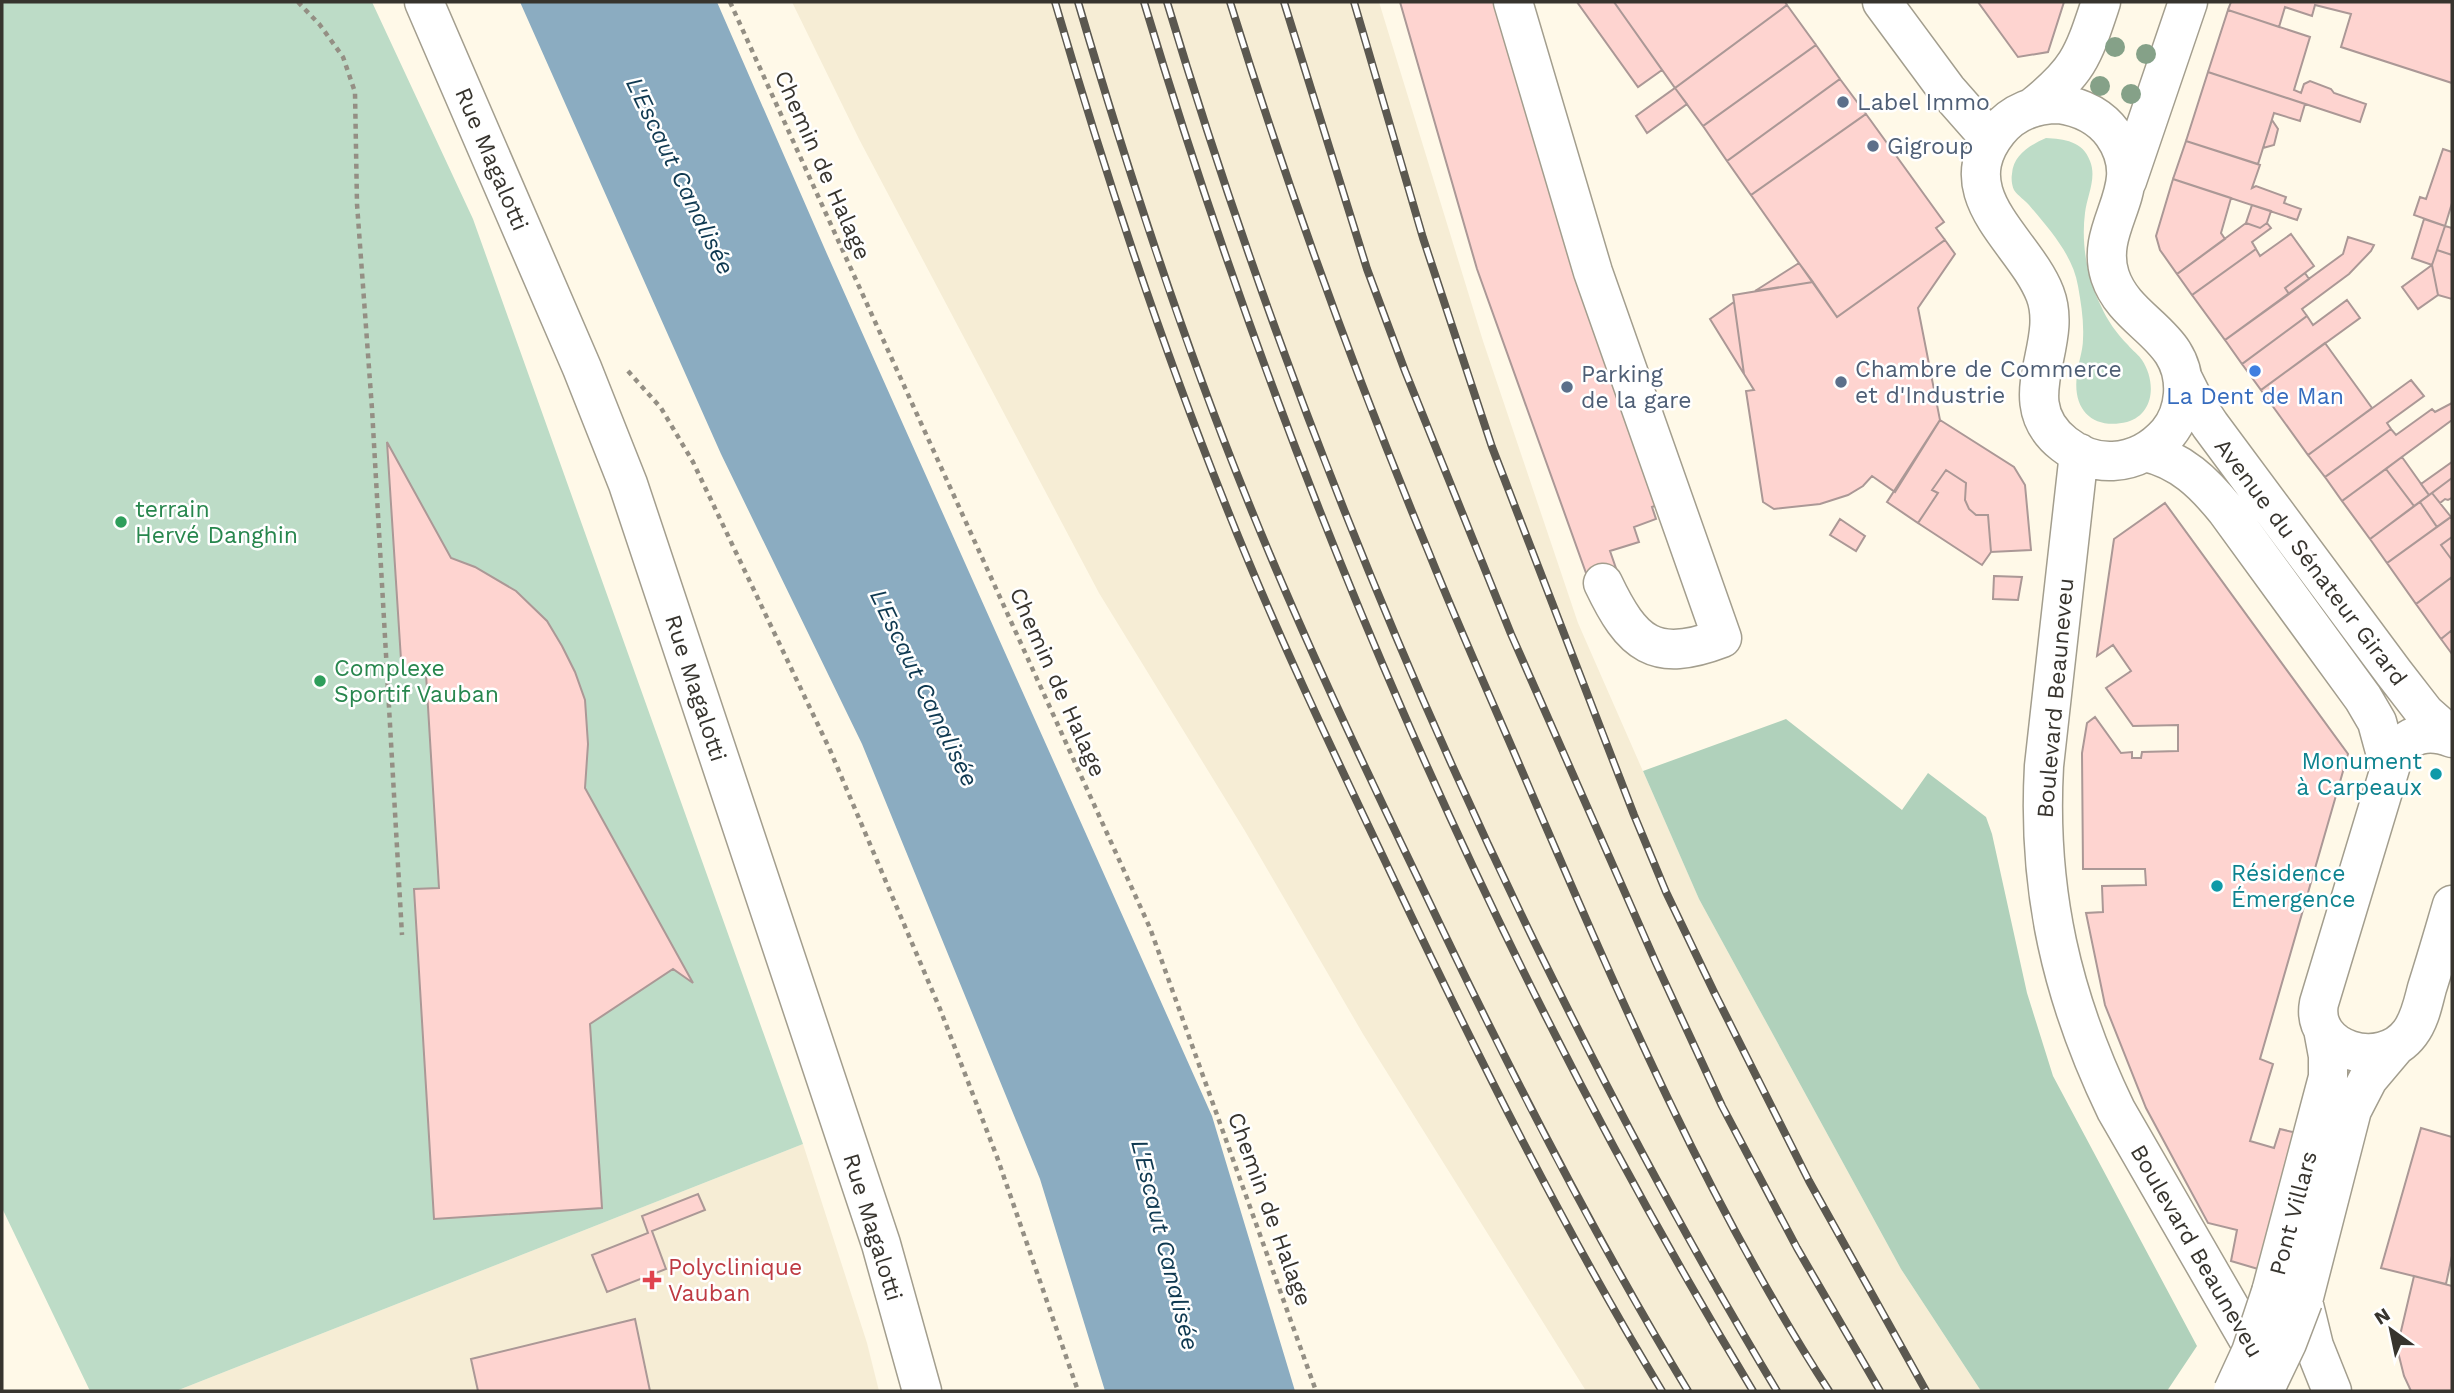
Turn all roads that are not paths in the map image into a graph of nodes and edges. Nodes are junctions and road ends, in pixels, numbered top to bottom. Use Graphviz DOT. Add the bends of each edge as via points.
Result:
graph roads {
  1 [pos="424,2"];
  2 [pos="1513,2"];
  3 [pos="1882,2"];
  4 [pos="2101,2"];
  5 [pos="2188,2"];
  6 [pos="2032,108"];
  7 [pos="1991,140"];
  8 [pos="2126,183"];
  9 [pos="2182,377"];
  10 [pos="2145,452"];
  11 [pos="2079,453"];
  12 [pos="1603,583"];
  13 [pos="2452,738"];
  14 [pos="2389,766"];
  15 [pos="2452,905"];
  16 [pos="2323,1029"];
  17 [pos="2395,1047"];
  18 [pos="2287,1296"];
  19 [pos="922,1391"];
  20 [pos="2233,1391"];
  21 [pos="2264,1391"];
  22 [pos="2278,1391"];
  23 [pos="2332,1391"];
  1 -- 19 [label="main road, Rue Magalotti" via="628,484 881,1244"];
  2 -- 12 [label="main road" via="1593,272 1722,638 1687,649 1655,647 1629,629"];
  3 -- 7 [label="main road" via="1947,90"];
  4 -- 6 [label="main road" via="2075,67"];
  5 -- 8 [label="main road"];
  6 -- 7 [label="main road, Avenue du Sénateur Girard" via="2009,120"];
  6 -- 8 [label="main road, Avenue du Sénateur Girard" via="2068,106 2100,120 2121,149"];
  7 -- 11 [label="main road, Avenue du Sénateur Girard" via="1982,165 1985,201 2040,285 2048,306 2050,326 2039,377 2039,403 2055,436"];
  8 -- 9 [label="main road, Avenue du Sénateur Girard" via="2108,245 2110,276 2136,314 2169,345"];
  9 -- 10 [label="main road, Avenue du Sénateur Girard" via="2176,421"];
  9 -- 13 [label="main road, Avenue du Sénateur Girard" via="2206,419 2394,673 2425,713"];
  10 -- 11 [label="main road, Avenue du Sénateur Girard" via="2110,461"];
  10 -- 14 [label="main road, Avenue du Sénateur Girard" via="2183,467 2226,510 2363,698 2381,732"];
  11 -- 22 [label="main road, Boulevard Beauneveu" via="2044,766 2044,853 2050,915 2073,1008 2116,1110"];
  13 -- 14 [label="main road" via="2434,732 2413,736 2398,748"];
  14 -- 16 [label="main road, Pont Villars" via="2319,1003"];
  15 -- 17 [label="main road, Pont Villars" via="2417,1020"];
  16 -- 17 [label="main road" via="2339,1044 2363,1054"];
  16 -- 18 [label="main road, Pont Villars" via="2328,1066"];
  17 -- 18 [label="main road, Pont Villars" via="2368,1079 2352,1110"];
  18 -- 20 [label="main road, Pont Villars, bridge" via="2250,1352"];
  18 -- 21 [label="main road, Pont Villars, bridge" via="2287,1343"];
  18 -- 23 [label="main road"];
}
